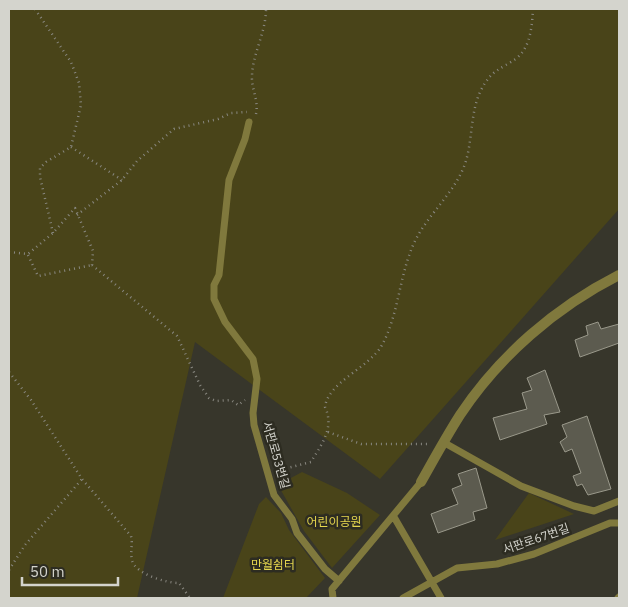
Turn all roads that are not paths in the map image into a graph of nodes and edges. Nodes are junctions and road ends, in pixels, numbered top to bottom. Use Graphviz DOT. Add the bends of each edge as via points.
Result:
graph roads {
  1 [pos="250,122"];
  2 [pos="619,275"];
  3 [pos="443,442"];
  4 [pos="421,482"];
  5 [pos="619,501"];
  6 [pos="394,518"];
  7 [pos="619,523"];
  8 [pos="339,581"];
  9 [pos="432,581"];
  10 [pos="333,598"];
  11 [pos="403,598"];
  12 [pos="441,598"];
  1 -- 8 [label="lane, 서판로53번길" via="229,180 214,299 225,322 253,359 256,379 254,425 274,495 324,569"];
  2 -- 3 [label="street" via="591,289 532,332 477,391"];
  3 -- 4 [label="street"];
  3 -- 5 [label="lane" via="521,486 574,506 594,510"];
  4 -- 6 [label="lane"];
  6 -- 8 [label="lane"];
  6 -- 9 [label="lane"];
  7 -- 9 [label="lane, 서판로67번길" via="610,523 534,554 497,564 456,568"];
  8 -- 10 [label="lane" via="332,589"];
  9 -- 11 [label="lane, 서판로67번길"];
  9 -- 12 [label="lane"];
}
